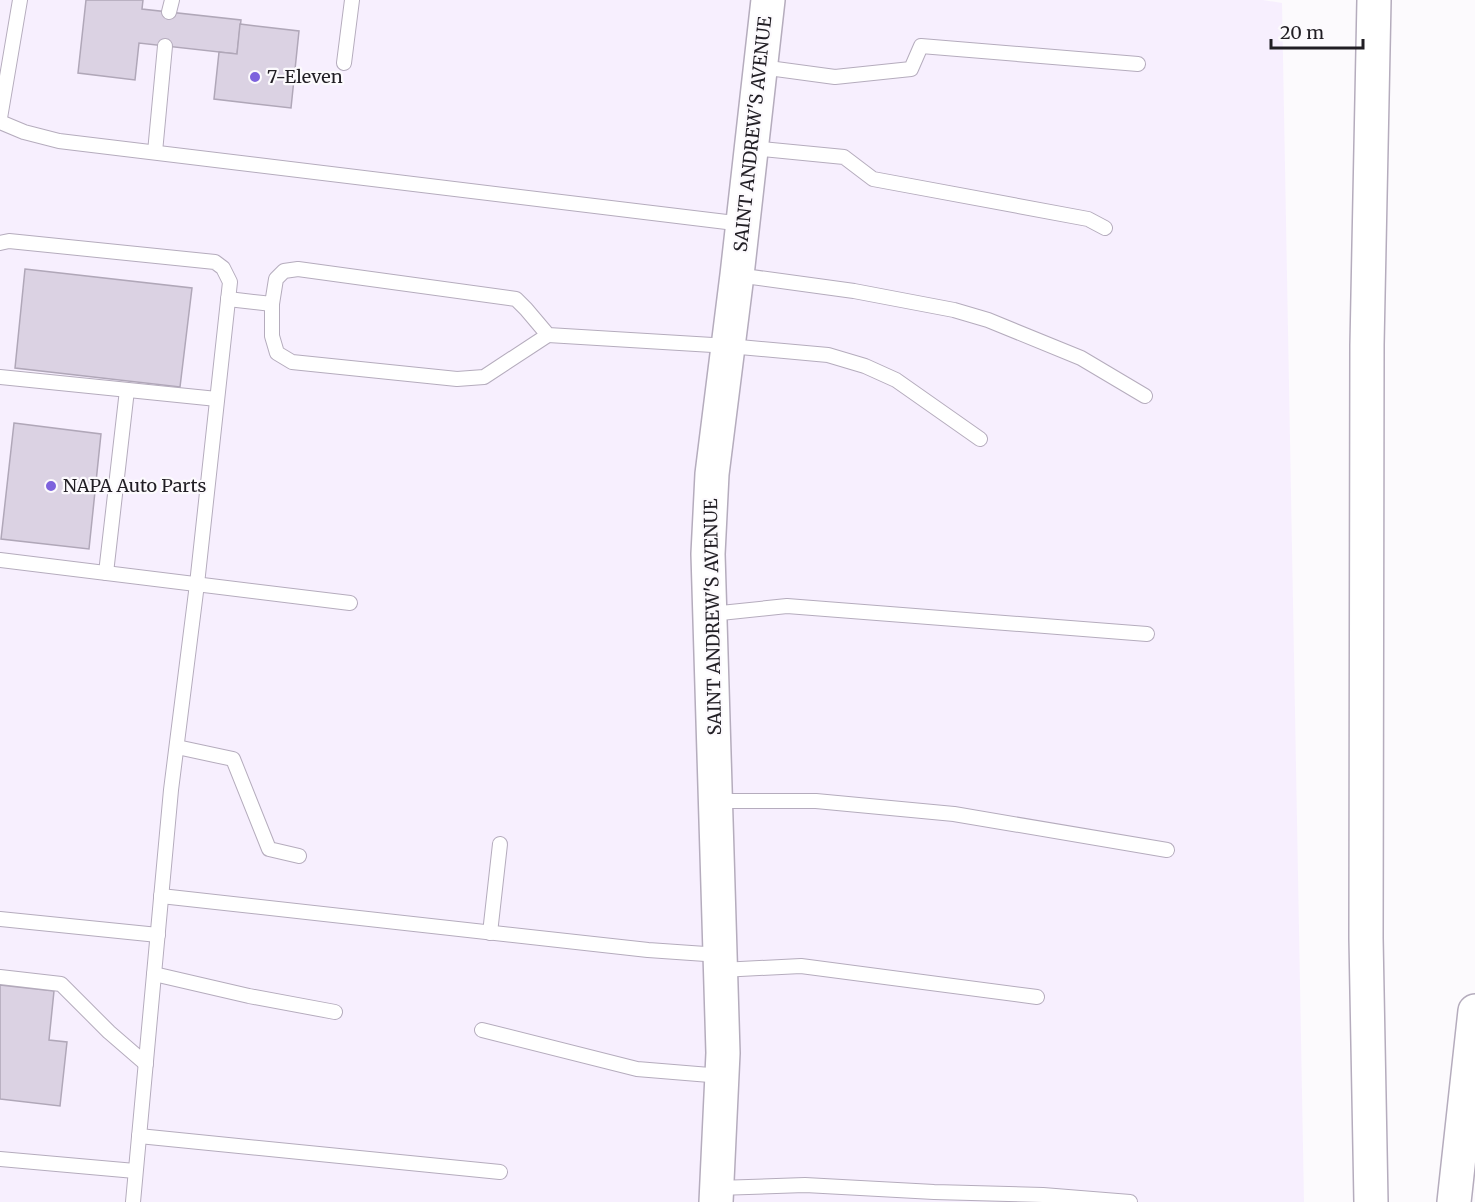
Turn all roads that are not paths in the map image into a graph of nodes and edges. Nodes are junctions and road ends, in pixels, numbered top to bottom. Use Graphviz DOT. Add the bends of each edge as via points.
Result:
graph roads {
  1 [pos="20,0"];
  2 [pos="352,0"];
  3 [pos="768,0"];
  4 [pos="1374,0"];
  5 [pos="165,46"];
  6 [pos="345,63"];
  7 [pos="1138,64"];
  8 [pos="760,67"];
  9 [pos="0,120"];
  10 [pos="752,148"];
  11 [pos="154,152"];
  12 [pos="743,224"];
  13 [pos="1105,228"];
  14 [pos="0,243"];
  15 [pos="737,275"];
  16 [pos="228,299"];
  17 [pos="272,304"];
  18 [pos="548,335"];
  19 [pos="729,346"];
  20 [pos="0,377"];
  21 [pos="126,390"];
  22 [pos="1145,396"];
  23 [pos="217,399"];
  24 [pos="980,439"];
  25 [pos="0,560"];
  26 [pos="106,573"];
  27 [pos="197,584"];
  28 [pos="350,603"];
  29 [pos="711,614"];
  30 [pos="1147,634"];
  31 [pos="177,747"];
  32 [pos="716,801"];
  33 [pos="500,844"];
  34 [pos="1167,850"];
  35 [pos="299,856"];
  36 [pos="161,896"];
  37 [pos="0,919"];
  38 [pos="490,933"];
  39 [pos="158,935"];
  40 [pos="721,962"];
  41 [pos="154,974"];
  42 [pos="0,977"];
  43 [pos="1037,998"];
  44 [pos="1475,1011"];
  45 [pos="335,1012"];
  46 [pos="482,1030"];
  47 [pos="146,1064"];
  48 [pos="722,1076"];
  49 [pos="139,1136"];
  50 [pos="0,1159"];
  51 [pos="135,1171"];
  52 [pos="500,1172"];
  53 [pos="716,1195"];
  54 [pos="132,1202"];
  55 [pos="1130,1202"];
  56 [pos="1371,1202"];
  57 [pos="1454,1202"];
  1 -- 9 [label="lane"];
  2 -- 6 [label="lane"];
  3 -- 8 [label="main road, SAINT ANDREW'S AVENUE"];
  4 -- 56 [label="main road" via="1367,381 1366,938"];
  5 -- 11 [label="lane"];
  7 -- 8 [label="lane" via="921,46 911,69 835,77"];
  8 -- 10 [label="main road, SAINT ANDREW'S AVENUE"];
  9 -- 11 [label="lane" via="24,132 59,141"];
  10 -- 12 [label="main road, SAINT ANDREW'S AVENUE"];
  10 -- 13 [label="lane" via="844,158 873,179 1088,219"];
  11 -- 12 [label="lane"];
  12 -- 15 [label="main road, SAINT ANDREW'S AVENUE"];
  14 -- 16 [label="lane" via="215,262 230,282"];
  15 -- 19 [label="main road, SAINT ANDREW'S AVENUE"];
  15 -- 22 [label="lane" via="854,291 988,320 1081,358"];
  16 -- 17 [label="lane"];
  16 -- 23 [label="lane"];
  17 -- 18 [label="lane" via="276,279 284,271 298,269 516,299"];
  17 -- 18 [label="lane" via="272,336 277,353 292,362 457,379 484,377"];
  18 -- 19 [label="lane"];
  19 -- 24 [label="lane" via="828,356 865,366 896,380"];
  19 -- 29 [label="main road, SAINT ANDREW'S AVENUE" via="712,474 708,554"];
  20 -- 21 [label="lane"];
  21 -- 23 [label="lane"];
  21 -- 26 [label="lane"];
  23 -- 27 [label="lane"];
  25 -- 26 [label="lane"];
  26 -- 27 [label="lane"];
  27 -- 28 [label="lane"];
  27 -- 31 [label="lane"];
  29 -- 30 [label="lane" via="787,606"];
  29 -- 32 [label="main road, SAINT ANDREW'S AVENUE"];
  31 -- 35 [label="lane" via="233,759 269,849"];
  31 -- 36 [label="lane"];
  32 -- 34 [label="lane" via="816,801 954,814"];
  32 -- 40 [label="main road, SAINT ANDREW'S AVENUE"];
  33 -- 38 [label="lane"];
  36 -- 38 [label="lane"];
  36 -- 39 [label="lane"];
  37 -- 39 [label="lane"];
  38 -- 40 [label="lane"];
  39 -- 41 [label="lane"];
  40 -- 43 [label="lane" via="801,966"];
  40 -- 48 [label="main road, SAINT ANDREW'S AVENUE"];
  41 -- 45 [label="lane"];
  41 -- 47 [label="lane"];
  42 -- 47 [label="lane" via="61,984"];
  44 -- 57 [label="main road"];
  46 -- 48 [label="lane" via="637,1069"];
  47 -- 49 [label="lane"];
  48 -- 53 [label="main road, SAINT ANDREW'S AVENUE"];
  49 -- 51 [label="lane"];
  49 -- 52 [label="lane"];
  50 -- 51 [label="lane"];
  51 -- 54 [label="lane"];
  53 -- 55 [label="lane" via="806,1185"];
}
